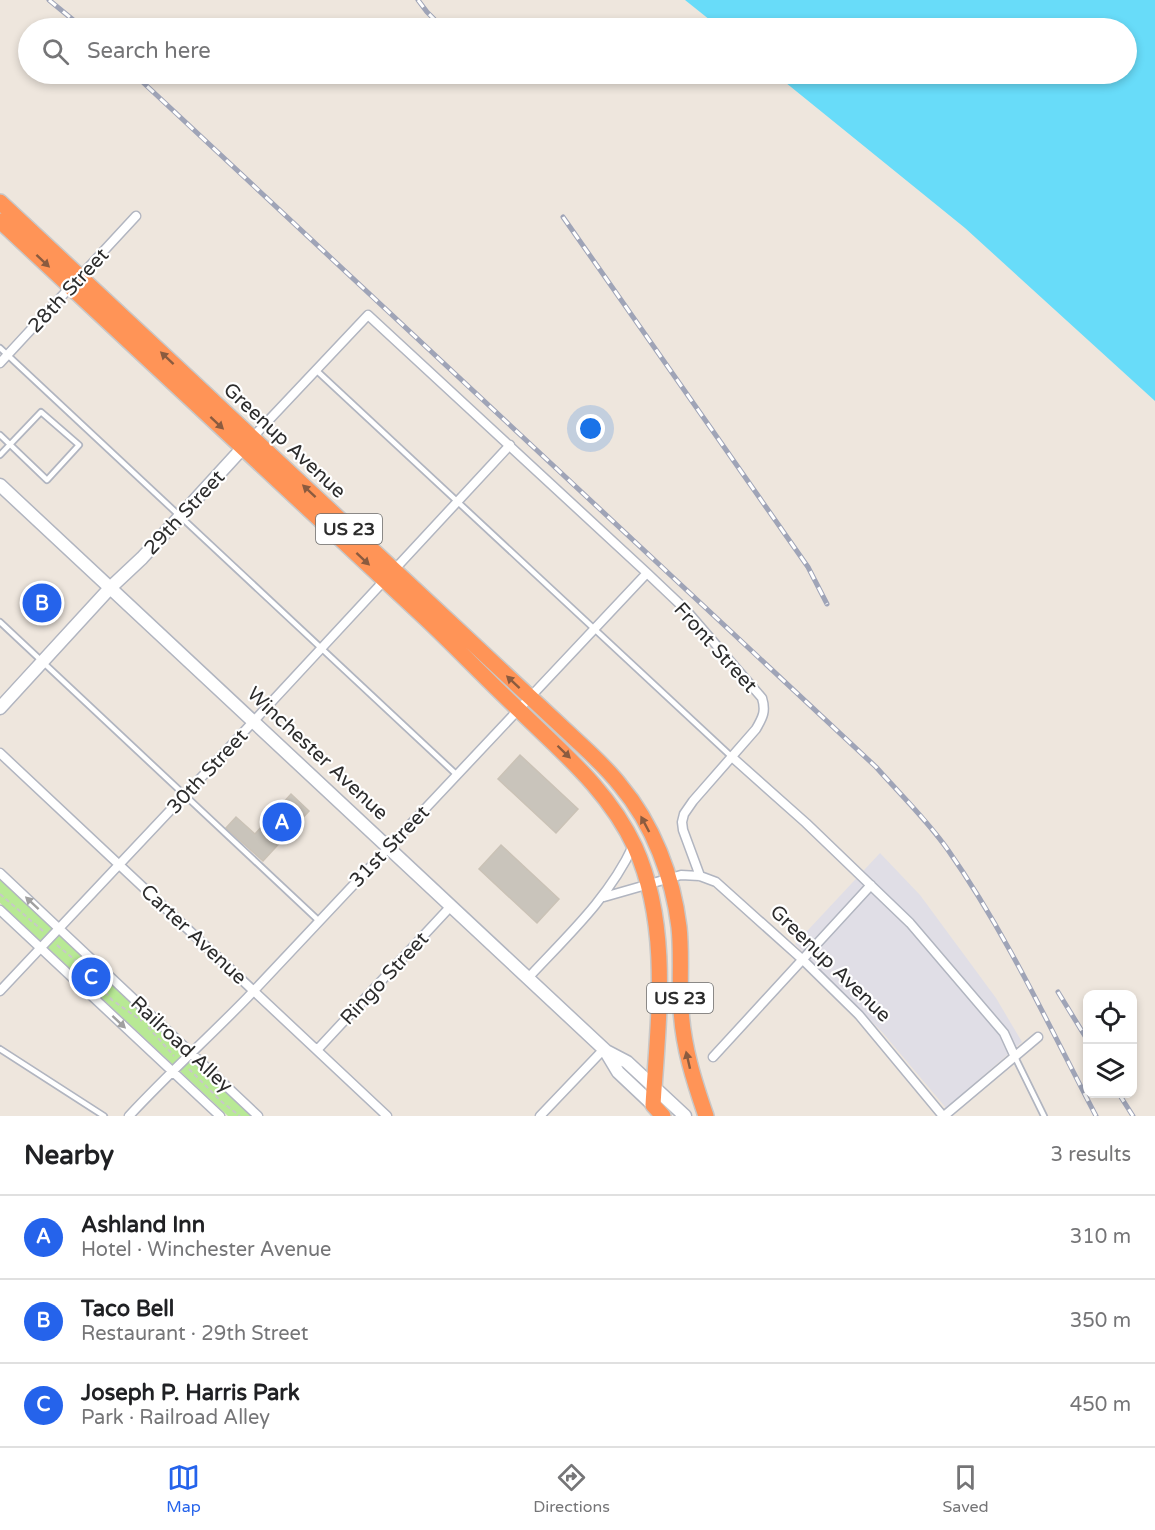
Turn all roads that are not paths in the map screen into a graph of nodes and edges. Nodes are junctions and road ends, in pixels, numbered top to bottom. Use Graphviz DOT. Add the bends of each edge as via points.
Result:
graph roads {
  1 [pos="0,202"];
  2 [pos="136,216"];
  3 [pos="0,221"];
  4 [pos="76,282"];
  5 [pos="368,315"];
  6 [pos="0,348"];
  7 [pos="7,355"];
  8 [pos="0,363"];
  9 [pos="316,370"];
  10 [pos="0,435"];
  11 [pos="248,443"];
  12 [pos="10,444"];
  13 [pos="510,445"];
  14 [pos="0,455"];
  15 [pos="0,485"];
  16 [pos="458,502"];
  17 [pos="181,516"];
  18 [pos="647,573"];
  19 [pos="389,575"];
  20 [pos="110,588"];
  21 [pos="0,622"];
  22 [pos="594,629"];
  23 [pos="321,649"];
  24 [pos="42,662"];
  25 [pos="530,698"];
  26 [pos="0,708"];
  27 [pos="518,710"];
  28 [pos="253,721"];
  29 [pos="0,753"];
  30 [pos="733,758"];
  31 [pos="457,775"];
  32 [pos="185,795"];
  33 [pos="634,845"];
  34 [pos="388,847"];
  35 [pos="120,865"];
  36 [pos="0,873"];
  37 [pos="700,876"];
  38 [pos="669,877"];
  39 [pos="648,884"];
  40 [pos="871,885"];
  41 [pos="604,897"];
  42 [pos="451,906"];
  43 [pos="0,910"];
  44 [pos="318,920"];
  45 [pos="59,928"];
  46 [pos="40,948"];
  47 [pos="803,960"];
  48 [pos="528,978"];
  49 [pos="254,990"];
  50 [pos="0,991"];
  51 [pos="1038,1037"];
  52 [pos="0,1049"];
  53 [pos="317,1050"];
  54 [pos="605,1050"];
  55 [pos="193,1054"];
  56 [pos="712,1057"];
  57 [pos="1016,1057"];
  58 [pos="171,1071"];
  59 [pos="654,1087"];
  60 [pos="658,1111"];
  61 [pos="104,1116"];
  62 [pos="129,1116"];
  63 [pos="220,1116"];
  64 [pos="258,1116"];
  65 [pos="387,1116"];
  66 [pos="540,1116"];
  67 [pos="685,1116"];
  68 [pos="706,1116"];
  69 [pos="943,1116"];
  70 [pos="1044,1116"];
  1 -- 4 [label="highway, Greenup Avenue / US 23"];
  2 -- 4 [label="street, 28th Street"];
  3 -- 4 [label="highway, Greenup Avenue / US 23, one-way"];
  4 -- 7 [label="street, 28th Street"];
  4 -- 11 [label="highway, Greenup Avenue / US 23"];
  5 -- 9 [label="street, 29th Street"];
  5 -- 13 [label="street, Front Street"];
  6 -- 7 [label="lane"];
  7 -- 8 [label="street, 28th Street"];
  7 -- 17 [label="lane"];
  9 -- 11 [label="street, 29th Street"];
  9 -- 16 [label="lane"];
  10 -- 12 [label="lane"];
  11 -- 17 [label="main road, 29th Street"];
  11 -- 19 [label="highway, Greenup Avenue / US 23"];
  12 -- 12 [label="lane" via="41,412 79,445 47,480"];
  12 -- 14 [label="lane"];
  13 -- 16 [label="street, 30th Street"];
  13 -- 18 [label="street, Front Street"];
  15 -- 20 [label="main road, Winchester Avenue"];
  16 -- 19 [label="street, 30th Street"];
  16 -- 22 [label="lane"];
  17 -- 20 [label="main road, 29th Street"];
  17 -- 23 [label="lane"];
  18 -- 22 [label="street, 31st Street"];
  18 -- 30 [label="street, Front Street" via="686,610 762,698 764,716"];
  19 -- 23 [label="street, 30th Street"];
  25 -- 19 [label="highway, Greenup Avenue / US 23, one-way"];
  19 -- 27 [label="highway, Greenup Avenue / US 23"];
  20 -- 24 [label="main road, 29th Street"];
  20 -- 28 [label="main road, Winchester Avenue"];
  21 -- 24 [label="lane"];
  22 -- 25 [label="street, 31st Street"];
  22 -- 30 [label="lane"];
  23 -- 28 [label="street, 30th Street"];
  23 -- 31 [label="lane"];
  24 -- 26 [label="main road, 29th Street"];
  24 -- 32 [label="lane"];
  25 -- 27 [label="street, 31st Street"];
  38 -- 25 [label="highway, Greenup Avenue / US 23, one-way" via="634,803 603,766"];
  27 -- 31 [label="street, 31st Street"];
  27 -- 33 [label="highway, Greenup Avenue / US 23, one-way" via="597,786"];
  28 -- 32 [label="street, 30th Street"];
  28 -- 34 [label="main road, Winchester Avenue"];
  29 -- 35 [label="street, Carter Avenue"];
  30 -- 37 [label="street, Front Street" via="684,814 683,830"];
  30 -- 40 [label="street"];
  31 -- 34 [label="street, 31st Street"];
  32 -- 35 [label="street, 30th Street"];
  32 -- 44 [label="lane"];
  33 -- 39 [label="highway, Greenup Avenue / US 23"];
  33 -- 41 [label="street"];
  34 -- 42 [label="main road, Winchester Avenue"];
  34 -- 44 [label="street, 31st Street"];
  35 -- 45 [label="street, 30th Street"];
  35 -- 49 [label="street, Carter Avenue"];
  45 -- 36 [label="street, Railroad Alley, one-way"];
  37 -- 38 [label="street"];
  37 -- 47 [label="street, Greenup Avenue" via="716,882"];
  38 -- 39 [label="street"];
  68 -- 38 [label="highway, US 23, one-way" via="682,1029 679,928"];
  39 -- 41 [label="street"];
  39 -- 59 [label="highway, US 23" via="659,962"];
  40 -- 47 [label="street"];
  40 -- 57 [label="street" via="910,923 1004,1033"];
  41 -- 48 [label="street"];
  42 -- 48 [label="main road, Winchester Avenue"];
  42 -- 53 [label="street, Ringo Street"];
  43 -- 46 [label="street, Railroad Alley"];
  44 -- 49 [label="street, 31st Street"];
  45 -- 46 [label="street, 30th Street"];
  45 -- 55 [label="street, Railroad Alley"];
  46 -- 50 [label="street, 30th Street"];
  46 -- 58 [label="street, Railroad Alley, one-way"];
  47 -- 56 [label="street"];
  47 -- 69 [label="street, Greenup Avenue" via="859,1015"];
  48 -- 54 [label="main road, Winchester Avenue"];
  49 -- 53 [label="street, Carter Avenue"];
  49 -- 55 [label="street, 31st Street"];
  51 -- 57 [label="street"];
  52 -- 61 [label="lane"];
  53 -- 65 [label="street, Carter Avenue"];
  54 -- 59 [label="main road, Winchester Avenue" via="627,1062"];
  54 -- 60 [label="main road, Winchester Avenue" via="618,1072"];
  54 -- 66 [label="street"];
  55 -- 58 [label="street, 31st Street"];
  55 -- 64 [label="street, Railroad Alley"];
  57 -- 69 [label="street"];
  57 -- 70 [label="lane"];
  58 -- 62 [label="street, 31st Street"];
  58 -- 63 [label="street, Railroad Alley"];
  59 -- 60 [label="highway, US 23"];
  59 -- 67 [label="main road, Winchester Avenue"];
}
